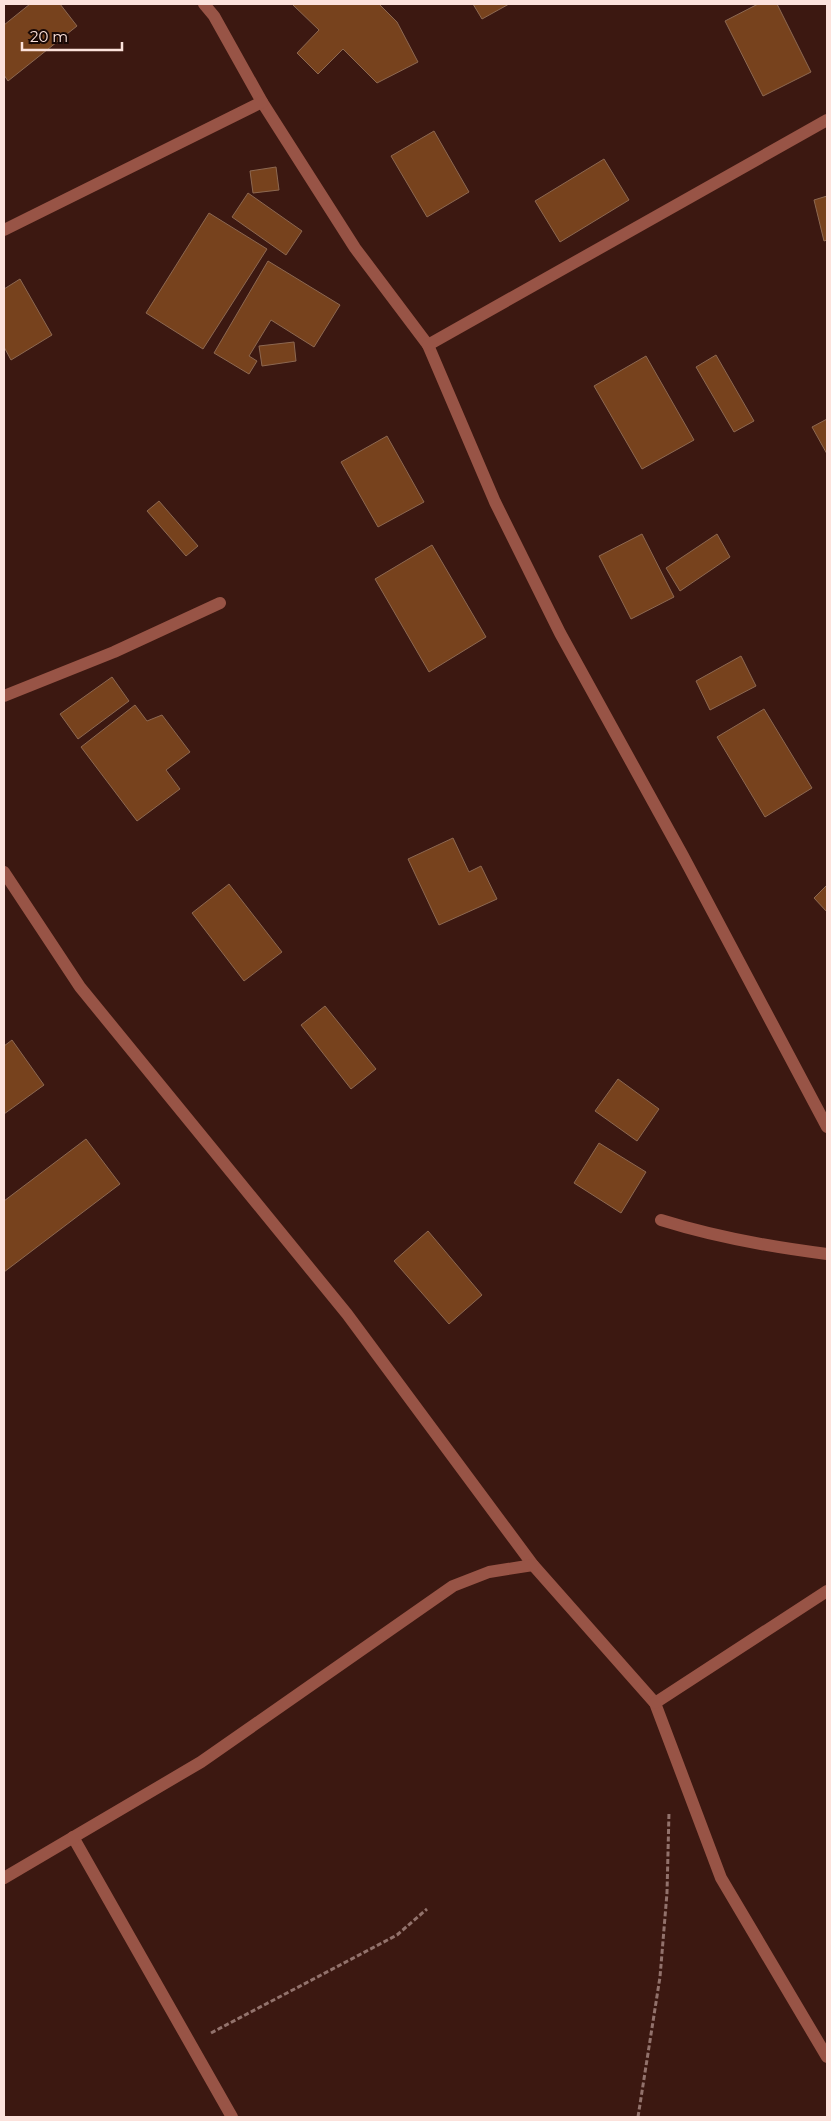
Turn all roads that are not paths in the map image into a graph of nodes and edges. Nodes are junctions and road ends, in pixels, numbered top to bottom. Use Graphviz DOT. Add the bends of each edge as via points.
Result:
graph roads {
  1 [pos="204,4"];
  2 [pos="262,102"];
  3 [pos="827,120"];
  4 [pos="4,230"];
  5 [pos="428,345"];
  6 [pos="220,602"];
  7 [pos="4,696"];
  8 [pos="4,872"];
  9 [pos="827,1127"];
  10 [pos="661,1220"];
  11 [pos="827,1254"];
  12 [pos="533,1566"];
  13 [pos="827,1592"];
  14 [pos="655,1703"];
  15 [pos="73,1837"];
  16 [pos="4,1878"];
  17 [pos="827,2057"];
  18 [pos="232,2117"];
  1 -- 2 [label="street"];
  2 -- 4 [label="street"];
  2 -- 5 [label="street" via="355,248"];
  3 -- 5 [label="street"];
  5 -- 9 [label="street" via="495,502 560,633"];
  6 -- 7 [label="street" via="114,652"];
  8 -- 12 [label="street" via="80,987 347,1314"];
  10 -- 11 [label="street" via="700,1232 788,1250"];
  12 -- 14 [label="street"];
  12 -- 15 [label="street" via="489,1572 453,1586 201,1762"];
  13 -- 14 [label="street"];
  14 -- 17 [label="street" via="721,1878"];
  15 -- 16 [label="street"];
  15 -- 18 [label="street"];
}
